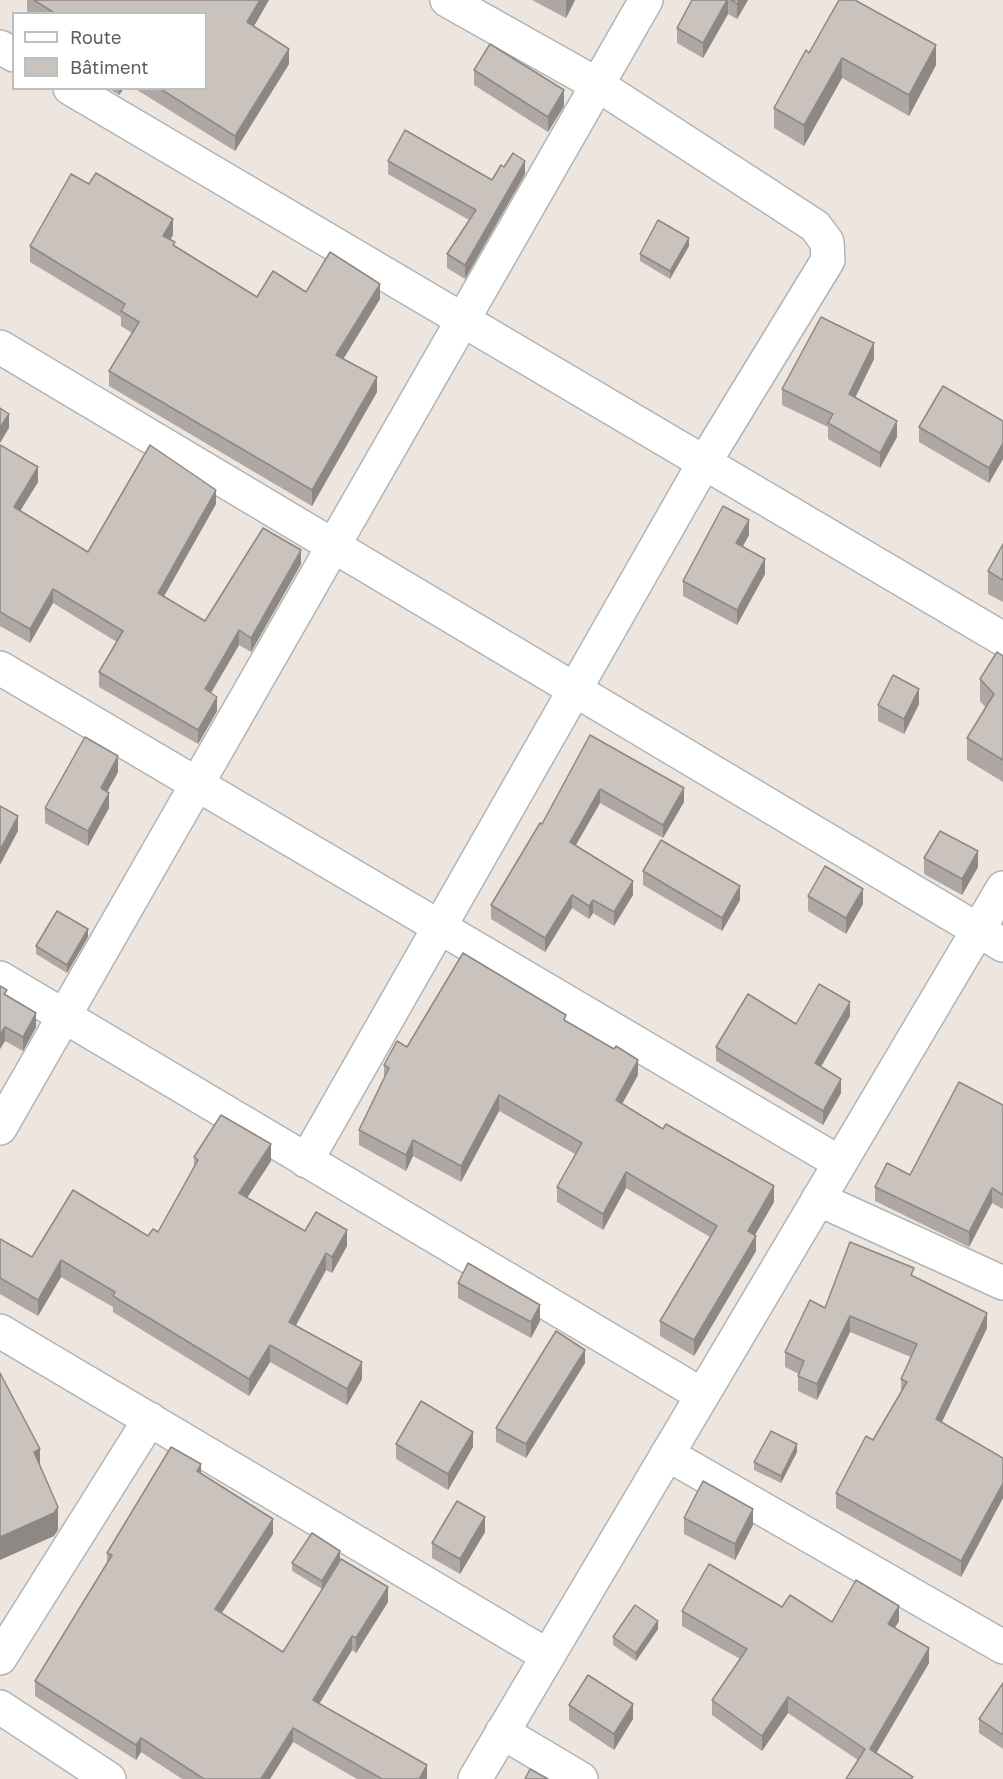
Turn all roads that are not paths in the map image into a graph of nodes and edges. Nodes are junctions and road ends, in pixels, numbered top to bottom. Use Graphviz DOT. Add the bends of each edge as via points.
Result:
graph roads {
  1 [pos="447,0"];
  2 [pos="646,0"];
  3 [pos="598,85"];
  4 [pos="73,90"];
  5 [pos="463,321"];
  6 [pos="0,347"];
  7 [pos="704,463"];
  8 [pos="334,546"];
  9 [pos="1003,639"];
  10 [pos="0,668"];
  11 [pos="574,690"];
  12 [pos="197,784"];
  13 [pos="1003,888"];
  14 [pos="439,927"];
  15 [pos="990,938"];
  16 [pos="0,978"];
  17 [pos="63,1017"];
  18 [pos="0,1128"];
  19 [pos="306,1161"];
  20 [pos="840,1163"];
  21 [pos="818,1199"];
  22 [pos="1003,1283"];
  23 [pos="0,1331"];
  24 [pos="702,1395"];
  25 [pos="150,1419"];
  26 [pos="667,1454"];
  27 [pos="1003,1647"];
  28 [pos="548,1656"];
  29 [pos="0,1658"];
  30 [pos="0,1707"];
  31 [pos="502,1732"];
  32 [pos="109,1779"];
  33 [pos="475,1779"];
  34 [pos="581,1779"];
  1 -- 3 [label="street"];
  2 -- 3 [label="street"];
  3 -- 5 [label="street"];
  3 -- 7 [label="street" via="815,226 826,243 828,260"];
  4 -- 5 [label="street"];
  5 -- 7 [label="street"];
  5 -- 8 [label="street"];
  6 -- 8 [label="street"];
  7 -- 9 [label="street"];
  7 -- 11 [label="street"];
  8 -- 11 [label="street"];
  8 -- 12 [label="street"];
  10 -- 12 [label="street"];
  11 -- 14 [label="street"];
  11 -- 15 [label="street"];
  12 -- 14 [label="street"];
  12 -- 17 [label="street"];
  13 -- 15 [label="street"];
  14 -- 19 [label="street"];
  14 -- 20 [label="street"];
  15 -- 20 [label="street"];
  16 -- 17 [label="street"];
  17 -- 18 [label="street"];
  17 -- 19 [label="street"];
  19 -- 24 [label="street"];
  20 -- 21 [label="street"];
  21 -- 22 [label="street"];
  21 -- 24 [label="street"];
  23 -- 25 [label="street"];
  24 -- 26 [label="street"];
  25 -- 28 [label="street"];
  25 -- 29 [label="street"];
  26 -- 27 [label="street"];
  26 -- 28 [label="street"];
  28 -- 31 [label="street"];
  30 -- 32 [label="street"];
  31 -- 33 [label="street"];
  31 -- 34 [label="street"];
}
